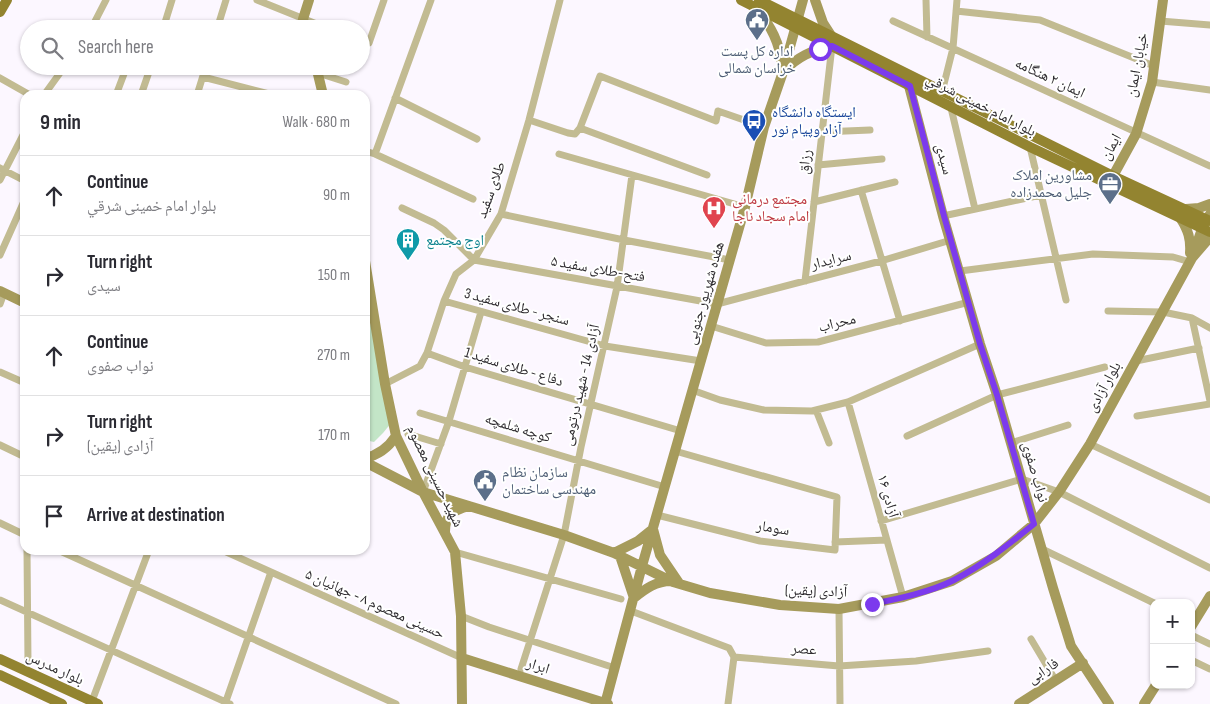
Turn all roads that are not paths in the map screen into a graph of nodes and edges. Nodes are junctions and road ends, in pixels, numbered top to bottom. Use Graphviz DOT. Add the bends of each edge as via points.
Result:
graph roads {
  1 [pos="7,0"];
  2 [pos="106,0"];
  3 [pos="172,0"];
  4 [pos="226,0"];
  5 [pos="257,0"];
  6 [pos="309,0"];
  7 [pos="384,0"];
  8 [pos="431,0"];
  9 [pos="560,0"];
  10 [pos="741,0"];
  11 [pos="803,0"];
  12 [pos="816,0"];
  13 [pos="926,0"];
  14 [pos="956,0"];
  15 [pos="1163,0"];
  16 [pos="757,4"];
  17 [pos="956,11"];
  18 [pos="0,12"];
  19 [pos="96,20"];
  20 [pos="166,20"];
  21 [pos="220,20"];
  22 [pos="296,20"];
  23 [pos="305,20"];
  24 [pos="893,21"];
  25 [pos="1160,21"];
  26 [pos="796,24"];
  27 [pos="1210,25"];
  28 [pos="370,31"];
  29 [pos="927,37"];
  30 [pos="832,41"];
  31 [pos="953,48"];
  32 [pos="1154,66"];
  33 [pos="783,72"];
  34 [pos="58,75"];
  35 [pos="124,75"];
  36 [pos="147,75"];
  37 [pos="203,75"];
  38 [pos="318,75"];
  39 [pos="329,75"];
  40 [pos="0,78"];
  41 [pos="202,78"];
  42 [pos="346,82"];
  43 [pos="1152,82"];
  44 [pos="912,84"];
  45 [pos="21,90"];
  46 [pos="48,90"];
  47 [pos="118,90"];
  48 [pos="143,90"];
  49 [pos="198,90"];
  50 [pos="252,90"];
  51 [pos="322,90"];
  52 [pos="1210,90"];
  53 [pos="929,91"];
  54 [pos="942,92"];
  55 [pos="395,98"];
  56 [pos="951,108"];
  57 [pos="529,120"];
  58 [pos="764,126"];
  59 [pos="580,128"];
  60 [pos="870,130"];
  61 [pos="822,132"];
  62 [pos="1136,134"];
  63 [pos="20,139"];
  64 [pos="477,139"];
  65 [pos="1030,147"];
  66 [pos="370,152"];
  67 [pos="375,154"];
  68 [pos="559,154"];
  69 [pos="882,159"];
  70 [pos="818,166"];
  71 [pos="1210,166"];
  72 [pos="2,169"];
  73 [pos="707,174"];
  74 [pos="632,175"];
  75 [pos="1113,176"];
  76 [pos="20,178"];
  77 [pos="0,180"];
  78 [pos="895,182"];
  79 [pos="861,190"];
  80 [pos="1041,195"];
  81 [pos="473,199"];
  82 [pos="814,202"];
  83 [pos="1210,204"];
  84 [pos="745,207"];
  85 [pos="402,208"];
  86 [pos="975,209"];
  87 [pos="1186,209"];
  88 [pos="20,210"];
  89 [pos="501,214"];
  90 [pos="944,216"];
  91 [pos="1181,219"];
  92 [pos="1208,223"];
  93 [pos="1210,237"];
  94 [pos="624,240"];
  95 [pos="951,240"];
  96 [pos="0,254"];
  97 [pos="1056,259"];
  98 [pos="474,260"];
  99 [pos="730,260"];
  100 [pos="1191,260"];
  101 [pos="881,261"];
  102 [pos="960,271"];
  103 [pos="805,281"];
  104 [pos="617,287"];
  105 [pos="2,292"];
  106 [pos="370,292"];
  107 [pos="1066,300"];
  108 [pos="20,301"];
  109 [pos="444,301"];
  110 [pos="969,302"];
  111 [pos="0,304"];
  112 [pos="717,304"];
  113 [pos="1108,311"];
  114 [pos="481,312"];
  115 [pos="1163,312"];
  116 [pos="1192,318"];
  117 [pos="900,321"];
  118 [pos="711,326"];
  119 [pos="1210,328"];
  120 [pos="980,344"];
  121 [pos="604,346"];
  122 [pos="1198,348"];
  123 [pos="427,354"];
  124 [pos="701,361"];
  125 [pos="1136,361"];
  126 [pos="465,367"];
  127 [pos="1105,367"];
  128 [pos="0,372"];
  129 [pos="20,381"];
  130 [pos="385,384"];
  131 [pos="692,390"];
  132 [pos="997,395"];
  133 [pos="848,402"];
  134 [pos="1210,402"];
  135 [pos="592,405"];
  136 [pos="816,410"];
  137 [pos="420,413"];
  138 [pos="1137,416"];
  139 [pos="449,421"];
  140 [pos="1068,426"];
  141 [pos="681,431"];
  142 [pos="408,434"];
  143 [pos="396,436"];
  144 [pos="907,436"];
  145 [pos="829,443"];
  146 [pos="1011,443"];
  147 [pos="441,444"];
  148 [pos="1090,444"];
  149 [pos="0,445"];
  150 [pos="675,451"];
  151 [pos="20,455"];
  152 [pos="370,458"];
  153 [pos="578,462"];
  154 [pos="370,463"];
  155 [pos="1022,479"];
  156 [pos="664,487"];
  157 [pos="423,492"];
  158 [pos="1059,492"];
  159 [pos="1210,500"];
  160 [pos="469,506"];
  161 [pos="657,515"];
  162 [pos="881,521"];
  163 [pos="0,523"];
  164 [pos="1034,524"];
  165 [pos="653,529"];
  166 [pos="20,533"];
  167 [pos="446,533"];
  168 [pos="564,535"];
  169 [pos="886,540"];
  170 [pos="835,542"];
  171 [pos="1042,549"];
  172 [pos="455,552"];
  173 [pos="614,553"];
  174 [pos="27,555"];
  175 [pos="69,555"];
  176 [pos="147,555"];
  177 [pos="233,555"];
  178 [pos="642,566"];
  179 [pos="1210,568"];
  180 [pos="271,572"];
  181 [pos="551,578"];
  182 [pos="676,583"];
  183 [pos="136,585"];
  184 [pos="1210,596"];
  185 [pos="903,597"];
  186 [pos="634,598"];
  187 [pos="621,599"];
  188 [pos="0,600"];
  189 [pos="1150,601"];
  190 [pos="839,609"];
  191 [pos="631,611"];
  192 [pos="28,613"];
  193 [pos="461,616"];
  194 [pos="1195,618"];
  195 [pos="249,636"];
  196 [pos="1195,637"];
  197 [pos="530,640"];
  198 [pos="1032,640"];
  199 [pos="1210,644"];
  200 [pos="111,650"];
  201 [pos="988,651"];
  202 [pos="734,657"];
  203 [pos="462,658"];
  204 [pos="0,659"];
  205 [pos="1195,662"];
  206 [pos="28,663"];
  207 [pos="1083,663"];
  208 [pos="839,666"];
  209 [pos="615,668"];
  210 [pos="521,669"];
  211 [pos="1210,669"];
  212 [pos="3,677"];
  213 [pos="1056,681"];
  214 [pos="1153,689"];
  215 [pos="95,703"];
  216 [pos="227,703"];
  217 [pos="62,704"];
  218 [pos="396,704"];
  219 [pos="462,704"];
  220 [pos="606,704"];
  221 [pos="728,704"];
  222 [pos="840,704"];
  223 [pos="1019,704"];
  224 [pos="1109,704"];
  225 [pos="1144,704"];
  1 -- 18 [label="main road"];
  2 -- 19 [label="street"];
  3 -- 20 [label="street"];
  4 -- 21 [label="street"];
  5 -- 22 [label="street"];
  6 -- 23 [label="main road"];
  7 -- 28 [label="street"];
  8 -- 55 [label="street"];
  9 -- 57 [label="street, طلای سفید"];
  10 -- 16 [label="main road, بلوار امام خمینی شرقي"];
  11 -- 26 [label="main road, هفده شهریور جنوبی"];
  12 -- 30 [label="main road"];
  13 -- 29 [label="street"];
  14 -- 17 [label="street"];
  15 -- 25 [label="main road, خیابان ایمان"];
  16 -- 26 [label="main road, بلوار امام خمینی شرقي"];
  16 -- 33 [label="main road" via="776,37"];
  17 -- 31 [label="street"];
  17 -- 32 [label="street" via="1040,20"];
  24 -- 29 [label="street, ایمان ۲ هنگامه"];
  25 -- 27 [label="street"];
  25 -- 32 [label="main road, خیابان ایمان"];
  26 -- 30 [label="main road, بلوار امام خمینی شرقي"];
  26 -- 33 [label="main road, هفده شهریور جنوبی"];
  29 -- 31 [label="street, ایمان ۲ هنگامه"];
  30 -- 33 [label="main road" via="795,61"];
  30 -- 44 [label="main road, بلوار امام خمینی شرقي"];
  30 -- 61 [label="street, رزاق"];
  31 -- 54 [label="street"];
  31 -- 62 [label="street, ایمان ۲ هنگامه"];
  32 -- 43 [label="main road, خیابان ایمان"];
  33 -- 58 [label="main road, هفده شهریور جنوبی"];
  34 -- 46 [label="street"];
  35 -- 47 [label="street"];
  36 -- 48 [label="street"];
  37 -- 41 [label="street"];
  38 -- 51 [label="main road"];
  39 -- 42 [label="street"];
  40 -- 45 [label="street"];
  41 -- 49 [label="street"];
  41 -- 50 [label="street"];
  43 -- 52 [label="street"];
  43 -- 62 [label="main road, خیابان ایمان"];
  44 -- 53 [label="main road, بلوار امام خمینی شرقي"];
  44 -- 90 [label="main road, سیدی"];
  53 -- 54 [label="main road, بلوار امام خمینی شرقي"];
  53 -- 56 [label="main road, بلوار امام خمینی شرقي"];
  54 -- 75 [label="main road, بلوار امام خمینی شرقي"];
  55 -- 64 [label="street"];
  55 -- 67 [label="street"];
  56 -- 65 [label="main road, بلوار امام خمینی شرقي"];
  56 -- 86 [label="street"];
  57 -- 59 [label="street" via="568,133 575,134"];
  57 -- 89 [label="street, طلای سفید"];
  58 -- 59 [label="street" via="718,111 716,121 600,76"];
  58 -- 84 [label="main road, هفده شهریور جنوبی"];
  59 -- 73 [label="street"];
  60 -- 61 [label="street"];
  61 -- 70 [label="street, رزاق"];
  62 -- 71 [label="street, ایمان ۲ هنگامه"];
  62 -- 75 [label="main road, ایمان"];
  63 -- 72 [label="street"];
  65 -- 80 [label="street"];
  65 -- 91 [label="main road, بلوار امام خمینی شرقي"];
  66 -- 67 [label="street"];
  67 -- 81 [label="street"];
  68 -- 74 [label="street"];
  69 -- 70 [label="street"];
  70 -- 82 [label="street, رزاق"];
  72 -- 76 [label="street"];
  72 -- 77 [label="street"];
  74 -- 84 [label="street"];
  74 -- 94 [label="street, آزادی 14 - شهید درتومی"];
  75 -- 87 [label="main road, بلوار امام خمینی شرقي"];
  78 -- 79 [label="street"];
  79 -- 82 [label="street"];
  79 -- 101 [label="street"];
  80 -- 86 [label="street"];
  80 -- 97 [label="street"];
  82 -- 103 [label="street, رزاق"];
  83 -- 87 [label="main road"];
  84 -- 99 [label="main road, هفده شهریور جنوبی"];
  85 -- 98 [label="street" via="444,230"];
  86 -- 90 [label="street"];
  87 -- 92 [label="main road, بلوار امام خمینی شرقي"];
  88 -- 96 [label="street"];
  89 -- 94 [label="street"];
  89 -- 98 [label="street, طلای سفید"];
  90 -- 95 [label="main road, سیدی"];
  91 -- 92 [label="main road, بلوار امام خمینی شرقي"];
  91 -- 100 [label="main road" via="1188,230"];
  92 -- 100 [label="main road, بلوار آزادی"];
  93 -- 100 [label="main road, بلوار آزادی"];
  94 -- 99 [label="street"];
  94 -- 104 [label="street, آزادی 14 - شهید درتومی"];
  95 -- 101 [label="street, سرایدار"];
  95 -- 102 [label="main road, نواب صفوی"];
  97 -- 100 [label="street" via="1093,254"];
  97 -- 102 [label="street"];
  97 -- 107 [label="street"];
  98 -- 104 [label="street, فتح-طلای سفید ۵"];
  98 -- 109 [label="street, طلای سفید" via="456,274"];
  99 -- 112 [label="main road, هفده شهریور جنوبی"];
  100 -- 115 [label="main road, بلوار آزادی"];
  101 -- 103 [label="street, سرایدار"];
  101 -- 117 [label="street"];
  102 -- 110 [label="main road, نواب صفوی"];
  103 -- 112 [label="street, سرایدار"];
  104 -- 112 [label="street, فتح-طلای سفید ۵"];
  104 -- 121 [label="street, آزادی 14 - شهید درتومی"];
  105 -- 108 [label="main road"];
  105 -- 111 [label="street"];
  106 -- 130 [label="main road, شهید حسینی معصوم"];
  109 -- 114 [label="street, سنجر - طلای سفید 3"];
  109 -- 123 [label="street, طلای سفید"];
  110 -- 117 [label="street, محراب"];
  110 -- 120 [label="main road, نواب صفوی"];
  112 -- 118 [label="main road, هفده شهریور جنوبی"];
  113 -- 115 [label="street"];
  114 -- 121 [label="street, سنجر - طلای سفید 3"];
  114 -- 126 [label="street"];
  115 -- 116 [label="street"];
  115 -- 125 [label="main road, بلوار آزادی"];
  116 -- 119 [label="street"];
  116 -- 122 [label="street"];
  117 -- 118 [label="street, محراب" via="818,342 766,343"];
  118 -- 124 [label="main road, هفده شهریور جنوبی"];
  120 -- 132 [label="main road, نواب صفوی"];
  120 -- 133 [label="street"];
  121 -- 124 [label="street, سنجر - طلای سفید 3"];
  121 -- 135 [label="street, آزادی 14 - شهید درتومی"];
  122 -- 125 [label="street"];
  122 -- 134 [label="street"];
  123 -- 126 [label="street, دفاع - طلای سفید 1"];
  123 -- 130 [label="street, طلای سفید" via="420,366"];
  124 -- 131 [label="main road, هفده شهریور جنوبی"];
  125 -- 148 [label="main road, بلوار آزادی"];
  126 -- 135 [label="street, دفاع - طلای سفید 1"];
  126 -- 139 [label="street"];
  127 -- 132 [label="street"];
  128 -- 129 [label="street"];
  130 -- 143 [label="main road, شهید حسینی معصوم"];
  131 -- 136 [label="street" via="764,410"];
  131 -- 141 [label="main road, هفده شهریور جنوبی"];
  132 -- 144 [label="street"];
  132 -- 146 [label="main road, نواب صفوی"];
  133 -- 136 [label="street"];
  133 -- 162 [label="street, آزادی ۱۶"];
  134 -- 138 [label="street"];
  135 -- 141 [label="street, دفاع - طلای سفید 1"];
  135 -- 153 [label="street, آزادی 14 - شهید درتومی"];
  136 -- 145 [label="street"];
  137 -- 139 [label="street, کوچه شلمچه"];
  139 -- 147 [label="street"];
  139 -- 153 [label="street, کوچه شلمچه"];
  140 -- 146 [label="street"];
  141 -- 150 [label="main road, هفده شهریور جنوبی"];
  142 -- 147 [label="street"];
  143 -- 152 [label="main road" via="387,448"];
  143 -- 157 [label="main road, شهید حسینی معصوم"];
  146 -- 155 [label="main road, نواب صفوی"];
  147 -- 157 [label="street"];
  148 -- 158 [label="main road, بلوار آزادی"];
  148 -- 159 [label="street"];
  149 -- 151 [label="street"];
  150 -- 156 [label="main road, هفده شهریور جنوبی"];
  150 -- 170 [label="street" via="837,497"];
  153 -- 156 [label="street, کوچه شلمچه"];
  153 -- 168 [label="street, آزادی 14 - شهید درتومی"];
  154 -- 157 [label="main road, آزادی (یقین)"];
  155 -- 158 [label="street"];
  155 -- 162 [label="street"];
  155 -- 164 [label="main road, نواب صفوی"];
  156 -- 161 [label="main road, هفده شهریور جنوبی"];
  157 -- 160 [label="main road, آزادی (یقین)"];
  157 -- 167 [label="main road, شهید حسینی معصوم"];
  158 -- 164 [label="main road, بلوار آزادی"];
  158 -- 179 [label="street"];
  160 -- 167 [label="main road" via="453,511 447,517"];
  160 -- 168 [label="main road, آزادی (یقین)"];
  161 -- 165 [label="main road, هفده شهریور جنوبی"];
  161 -- 170 [label="street, سومار" via="760,541 835,550"];
  162 -- 169 [label="street, آزادی ۱۶"];
  163 -- 166 [label="street"];
  164 -- 171 [label="main road, نواب صفوی"];
  164 -- 185 [label="main road, آزادی (یقین)" via="996,556 952,581"];
  165 -- 173 [label="main road"];
  165 -- 178 [label="main road, هفده شهریور جنوبی"];
  165 -- 182 [label="main road" via="660,555"];
  167 -- 172 [label="main road, شهید حسینی معصوم"];
  168 -- 173 [label="main road, آزادی (یقین)"];
  168 -- 181 [label="street, آزادی 14 - شهید درتومی"];
  169 -- 170 [label="street"];
  169 -- 185 [label="street, آزادی ۱۶"];
  171 -- 189 [label="street"];
  171 -- 207 [label="main road, نواب صفوی" via="1071,646"];
  172 -- 181 [label="street"];
  172 -- 193 [label="main road, شهید حسینی معصوم"];
  173 -- 178 [label="main road, آزادی (یقین)"];
  173 -- 186 [label="main road"];
  174 -- 192 [label="street"];
  175 -- 183 [label="street"];
  176 -- 183 [label="street"];
  177 -- 180 [label="street, حسینی معصوم ۸ - جهانیان ۵"];
  178 -- 182 [label="main road, آزادی (یقین)"];
  178 -- 186 [label="main road, هفده شهریور جنوبی"];
  180 -- 195 [label="street"];
  180 -- 203 [label="street, حسینی معصوم ۸ - جهانیان ۵"];
  181 -- 187 [label="street"];
  181 -- 197 [label="street, آزادی 14 - شهید درتومی"];
  182 -- 186 [label="main road" via="650,586"];
  182 -- 190 [label="main road, آزادی (یقین)" via="750,601"];
  183 -- 195 [label="street"];
  183 -- 200 [label="street"];
  184 -- 194 [label="main road"];
  185 -- 190 [label="main road, آزادی (یقین)"];
  186 -- 191 [label="main road, هفده شهریور جنوبی"];
  188 -- 192 [label="street"];
  190 -- 208 [label="street"];
  191 -- 202 [label="street" via="729,648"];
  191 -- 209 [label="main road, هفده شهریور جنوبی"];
  192 -- 200 [label="street"];
  192 -- 206 [label="street"];
  193 -- 197 [label="street"];
  193 -- 203 [label="main road, شهید حسینی معصوم"];
  195 -- 216 [label="street"];
  195 -- 218 [label="street"];
  196 -- 199 [label="street"];
  197 -- 209 [label="street"];
  197 -- 210 [label="street, آزادی 14 - شهید درتومی"];
  198 -- 213 [label="street"];
  200 -- 215 [label="street"];
  200 -- 216 [label="street"];
  201 -- 208 [label="street, عصر" via="916,661"];
  202 -- 208 [label="street, عصر"];
  202 -- 221 [label="street"];
  203 -- 219 [label="main road, شهید حسینی معصوم"];
  203 -- 220 [label="main road, ابرار"];
  204 -- 215 [label="main road, بلوار مدرس"];
  205 -- 211 [label="street"];
  207 -- 213 [label="main road, فارابی"];
  207 -- 224 [label="main road, نواب صفوی"];
  208 -- 222 [label="street"];
  209 -- 220 [label="main road, هفده شهریور جنوبی"];
  212 -- 217 [label="main road, بلوار مدرس"];
  213 -- 223 [label="main road, فارابی"];
  214 -- 225 [label="main road"];
}
